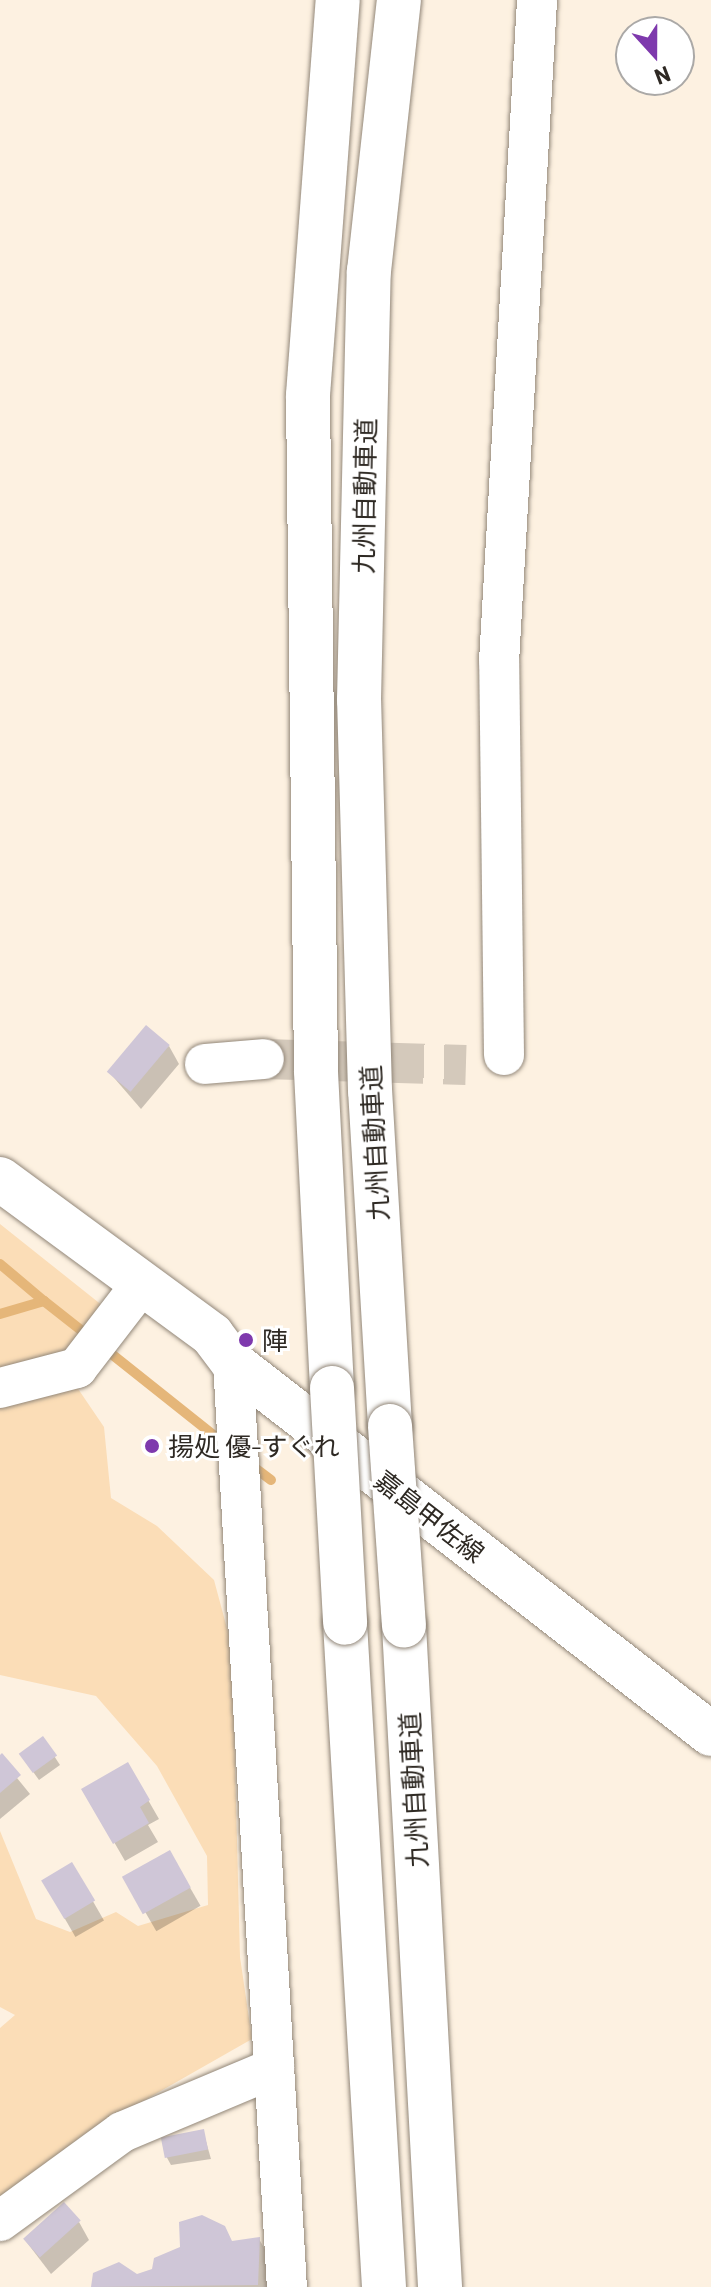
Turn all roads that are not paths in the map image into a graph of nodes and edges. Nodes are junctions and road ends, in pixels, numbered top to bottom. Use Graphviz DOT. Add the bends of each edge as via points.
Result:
graph roads {
  1 [pos="338,0"];
  2 [pos="399,0"];
  3 [pos="537,0"];
  4 [pos="504,1055"];
  5 [pos="264,1059"];
  6 [pos="205,1064"];
  7 [pos="0,1179"];
  8 [pos="132,1297"];
  9 [pos="233,1363"];
  10 [pos="0,1388"];
  11 [pos="711,1734"];
  12 [pos="274,2068"];
  13 [pos="0,2221"];
  14 [pos="287,2287"];
  15 [pos="384,2287"];
  16 [pos="440,2287"];
  1 -- 15 [label="main road, 九州自動車道, bridge" via="308,395 316,1070"];
  2 -- 16 [label="main road, 九州自動車道, bridge" via="369,271 359,700 370,1091"];
  3 -- 4 [label="street" via="500,647"];
  5 -- 6 [label="street"];
  7 -- 8 [label="main road, 嘉島甲佐線"];
  8 -- 9 [label="main road, 嘉島甲佐線" via="212,1335"];
  8 -- 10 [label="street" via="77,1368"];
  9 -- 11 [label="main road, 嘉島甲佐線"];
  9 -- 12 [label="street"];
  12 -- 13 [label="street" via="122,2132"];
  12 -- 14 [label="street"];
}
